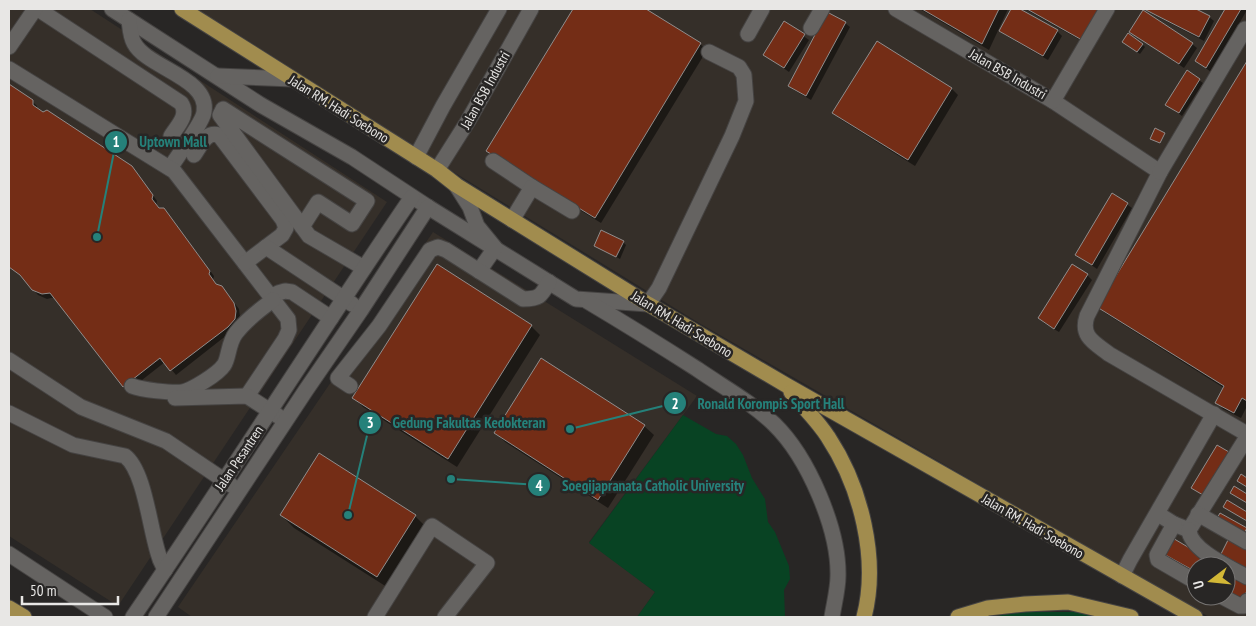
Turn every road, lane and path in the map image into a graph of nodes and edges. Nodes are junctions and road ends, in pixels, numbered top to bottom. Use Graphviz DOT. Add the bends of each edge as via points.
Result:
graph roads {
  1 [pos="36,9"];
  2 [pos="112,9"];
  3 [pos="499,9"];
  4 [pos="531,9"];
  5 [pos="762,9"];
  6 [pos="822,9"];
  7 [pos="896,9"];
  8 [pos="1107,9"];
  9 [pos="190,11"];
  10 [pos="129,20"];
  11 [pos="523,23"];
  12 [pos="811,28"];
  13 [pos="1245,30"];
  14 [pos="748,34"];
  15 [pos="9,47"];
  16 [pos="709,52"];
  17 [pos="9,69"];
  18 [pos="217,76"];
  19 [pos="292,79"];
  20 [pos="1054,101"];
  21 [pos="171,136"];
  22 [pos="194,155"];
  23 [pos="416,157"];
  24 [pos="493,161"];
  25 [pos="170,168"];
  26 [pos="437,170"];
  27 [pos="1160,172"];
  28 [pos="456,185"];
  29 [pos="532,187"];
  30 [pos="412,197"];
  31 [pos="428,207"];
  32 [pos="572,212"];
  33 [pos="512,220"];
  34 [pos="302,227"];
  35 [pos="266,247"];
  36 [pos="495,248"];
  37 [pos="245,263"];
  38 [pos="364,268"];
  39 [pos="479,271"];
  40 [pos="549,282"];
  41 [pos="276,296"];
  42 [pos="344,298"];
  43 [pos="587,301"];
  44 [pos="648,304"];
  45 [pos="361,310"];
  46 [pos="331,318"];
  47 [pos="9,360"];
  48 [pos="786,385"];
  49 [pos="350,386"];
  50 [pos="248,396"];
  51 [pos="270,411"];
  52 [pos="9,413"];
  53 [pos="1214,414"];
  54 [pos="286,421"];
  55 [pos="1247,435"];
  56 [pos="223,480"];
  57 [pos="240,490"];
  58 [pos="1158,514"];
  59 [pos="1198,514"];
  60 [pos="1174,524"];
  61 [pos="1189,530"];
  62 [pos="1247,542"];
  63 [pos="9,554"];
  64 [pos="1204,556"];
  65 [pos="165,570"];
  66 [pos="1122,576"];
  67 [pos="1186,576"];
  68 [pos="1247,601"];
  69 [pos="1236,604"];
  70 [pos="9,608"];
  71 [pos="24,617"];
  72 [pos="105,617"];
  73 [pos="133,617"];
  74 [pos="156,617"];
  75 [pos="376,617"];
  76 [pos="445,617"];
  77 [pos="832,617"];
  78 [pos="864,617"];
  79 [pos="958,617"];
  80 [pos="1131,617"];
  81 [pos="1195,617"];
  1 -- 15 [label="street"];
  1 -- 21 [label="street" via="182,103 185,114"];
  2 -- 10 [label="street"];
  3 -- 11 [label="street"];
  3 -- 23 [label="street, Jalan BSB Industri"];
  4 -- 11 [label="street, Jalan BSB Industri"];
  5 -- 14 [label="street"];
  6 -- 12 [label="street"];
  7 -- 20 [label="street, Jalan BSB Industri"];
  8 -- 20 [label="street, Jalan BSB Industri"];
  9 -- 19 [label="main road, Jalan RM. Hadi Soebono"];
  10 -- 18 [label="street"];
  10 -- 25 [label="street" via="133,41 140,51 200,92 205,103 204,114"];
  11 -- 26 [label="street, Jalan BSB Industri"];
  13 -- 27 [label="street"];
  16 -- 44 [label="street" via="739,67 744,75 746,101 659,288"];
  17 -- 25 [label="street"];
  18 -- 19 [label="street"];
  18 -- 30 [label="street"];
  19 -- 23 [label="main road, Jalan RM. Hadi Soebono"];
  20 -- 27 [label="street"];
  22 -- 35 [label="street" via="207,136 219,135 283,220 286,228 282,235"];
  23 -- 26 [label="main road, Jalan RM. Hadi Soebono"];
  24 -- 29 [label="street"];
  25 -- 37 [label="street"];
  26 -- 28 [label="main road, Jalan RM. Hadi Soebono"];
  27 -- 53 [label="street" via="1087,316 1085,332 1109,354"];
  28 -- 33 [label="main road, Jalan RM. Hadi Soebono"];
  28 -- 36 [label="street" via="470,206 477,226"];
  29 -- 32 [label="street"];
  29 -- 33 [label="street"];
  30 -- 31 [label="street"];
  30 -- 38 [label="street, Jalan Pesantren"];
  31 -- 36 [label="street"];
  31 -- 45 [label="street, Jalan Pesantren"];
  33 -- 44 [label="main road, Jalan RM. Hadi Soebono"];
  34 -- 34 [label="street" via="318,202 352,224 367,201 223,109 220,115"];
  34 -- 38 [label="street" via="309,236"];
  35 -- 37 [label="street"];
  35 -- 42 [label="street"];
  36 -- 39 [label="street"];
  36 -- 40 [label="street"];
  37 -- 41 [label="street"];
  38 -- 42 [label="street, Jalan Pesantren"];
  39 -- 40 [label="street" via="524,299 541,296"];
  39 -- 49 [label="street" via="446,250 438,247 430,250 379,326 338,378"];
  40 -- 43 [label="street" via="576,300"];
  41 -- 46 [label="street" via="285,291 292,292"];
  41 -- 50 [label="street" via="288,319 289,330"];
  41 -- 50 [label="street" via="234,335 225,364 217,372 182,392 130,388 139,398"];
  42 -- 45 [label="street"];
  42 -- 46 [label="street, Jalan Pesantren"];
  43 -- 44 [label="street"];
  43 -- 77 [label="street" via="724,386 760,412 786,437 814,483 828,518 838,576"];
  44 -- 48 [label="main road, Jalan RM. Hadi Soebono"];
  45 -- 54 [label="street, Jalan Pesantren"];
  46 -- 51 [label="street, Jalan Pesantren"];
  47 -- 56 [label="street" via="81,407 166,441"];
  48 -- 66 [label="main road, Jalan RM. Hadi Soebono"];
  48 -- 78 [label="main road" via="828,436 851,481 867,545 869,572"];
  50 -- 51 [label="street"];
  51 -- 54 [label="street"];
  51 -- 56 [label="street, Jalan Pesantren"];
  52 -- 65 [label="street" via="73,445 131,460"];
  53 -- 55 [label="street"];
  53 -- 58 [label="street"];
  54 -- 57 [label="street, Jalan Pesantren"];
  55 -- 59 [label="street"];
  56 -- 57 [label="street"];
  56 -- 65 [label="street, Jalan Pesantren"];
  57 -- 74 [label="street, Jalan Pesantren"];
  58 -- 60 [label="street"];
  58 -- 66 [label="street"];
  59 -- 61 [label="street"];
  59 -- 62 [label="street"];
  60 -- 61 [label="street"];
  60 -- 67 [label="street" via="1157,555 1158,560"];
  61 -- 64 [label="street"];
  63 -- 72 [label="street"];
  65 -- 73 [label="street, Jalan Pesantren"];
  66 -- 81 [label="main road, Jalan RM. Hadi Soebono"];
  68 -- 69 [label="street" via="1244,606"];
  70 -- 71 [label="main road"];
  75 -- 76 [label="street" via="432,526 487,563"];
  79 -- 80 [label="main road" via="988,608 1068,602"];
}
